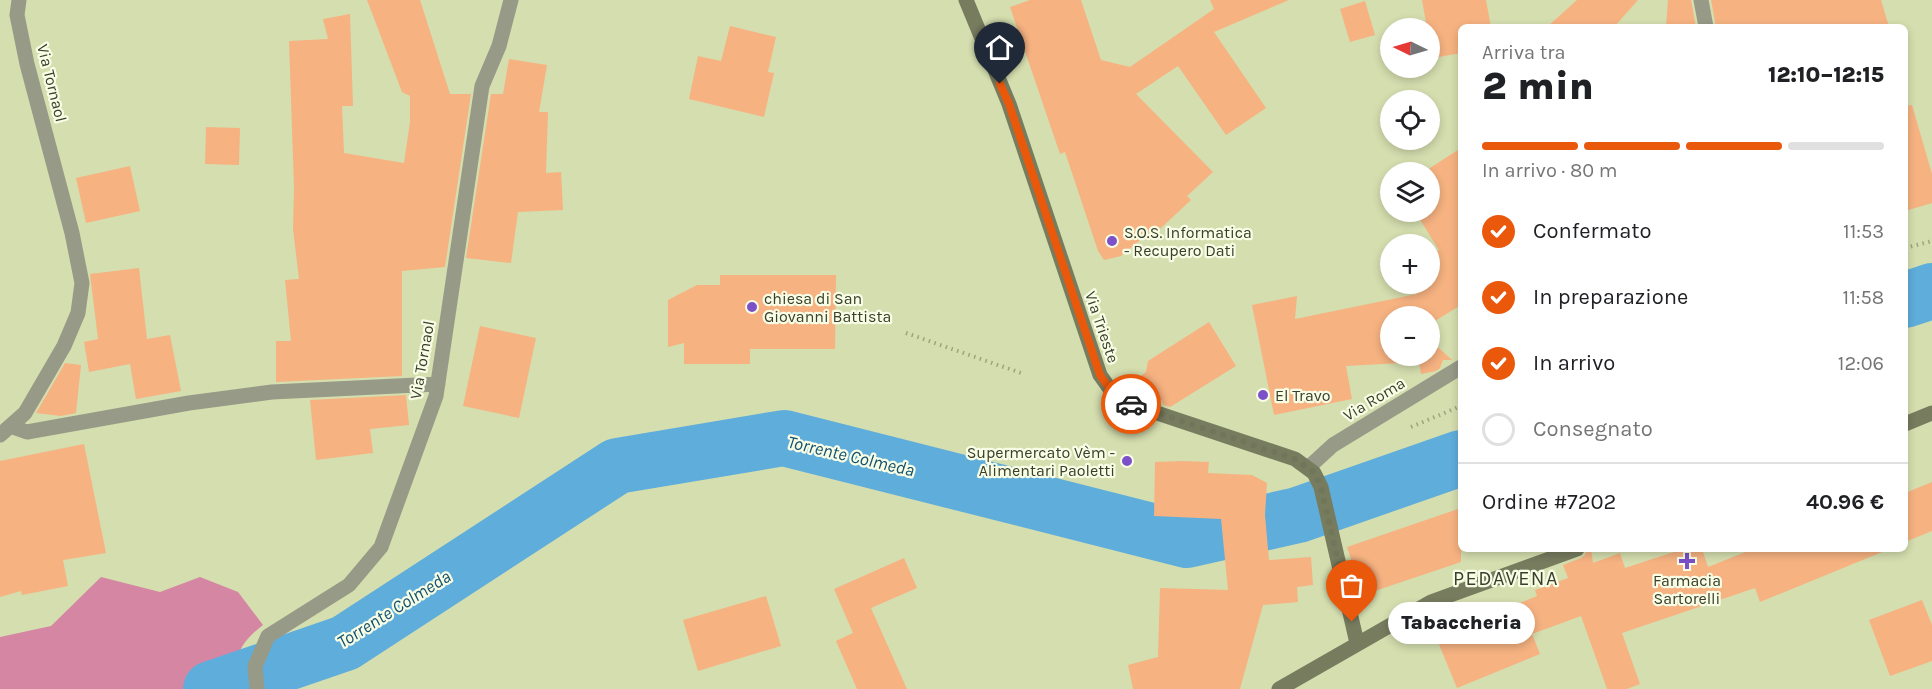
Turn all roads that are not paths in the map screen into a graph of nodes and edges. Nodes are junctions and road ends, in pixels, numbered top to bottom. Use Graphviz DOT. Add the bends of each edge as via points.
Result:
graph roads {
  1 [pos="19,0"];
  2 [pos="511,0"];
  3 [pos="966,0"];
  4 [pos="1701,0"];
  5 [pos="1705,24"];
  6 [pos="1458,369"];
  7 [pos="437,390"];
  8 [pos="1932,413"];
  9 [pos="1908,422"];
  10 [pos="5,430"];
  11 [pos="1309,467"];
  12 [pos="1569,552"];
  13 [pos="1357,644"];
  14 [pos="257,689"];
  15 [pos="1279,689"];
  1 -- 10 [label="street, Via Tornaol" via="17,15 27,64 82,283 78,313 64,346 25,413"];
  2 -- 7 [label="street, Via Tornaol" via="499,46 482,86"];
  3 -- 11 [label="main road, Via Trieste" via="1009,104 1092,356 1110,389 1133,405"];
  4 -- 5 [label="street"];
  6 -- 11 [label="street, Via Roma" via="1333,445"];
  7 -- 10 [label="street" via="272,392 27,432"];
  7 -- 14 [label="street, Via Tornaol" via="381,547 349,585 268,636 255,666"];
  8 -- 9 [label="main road"];
  11 -- 13 [label="main road" via="1321,487"];
  12 -- 13 [label="main road" via="1431,602"];
  13 -- 15 [label="main road"];
}
